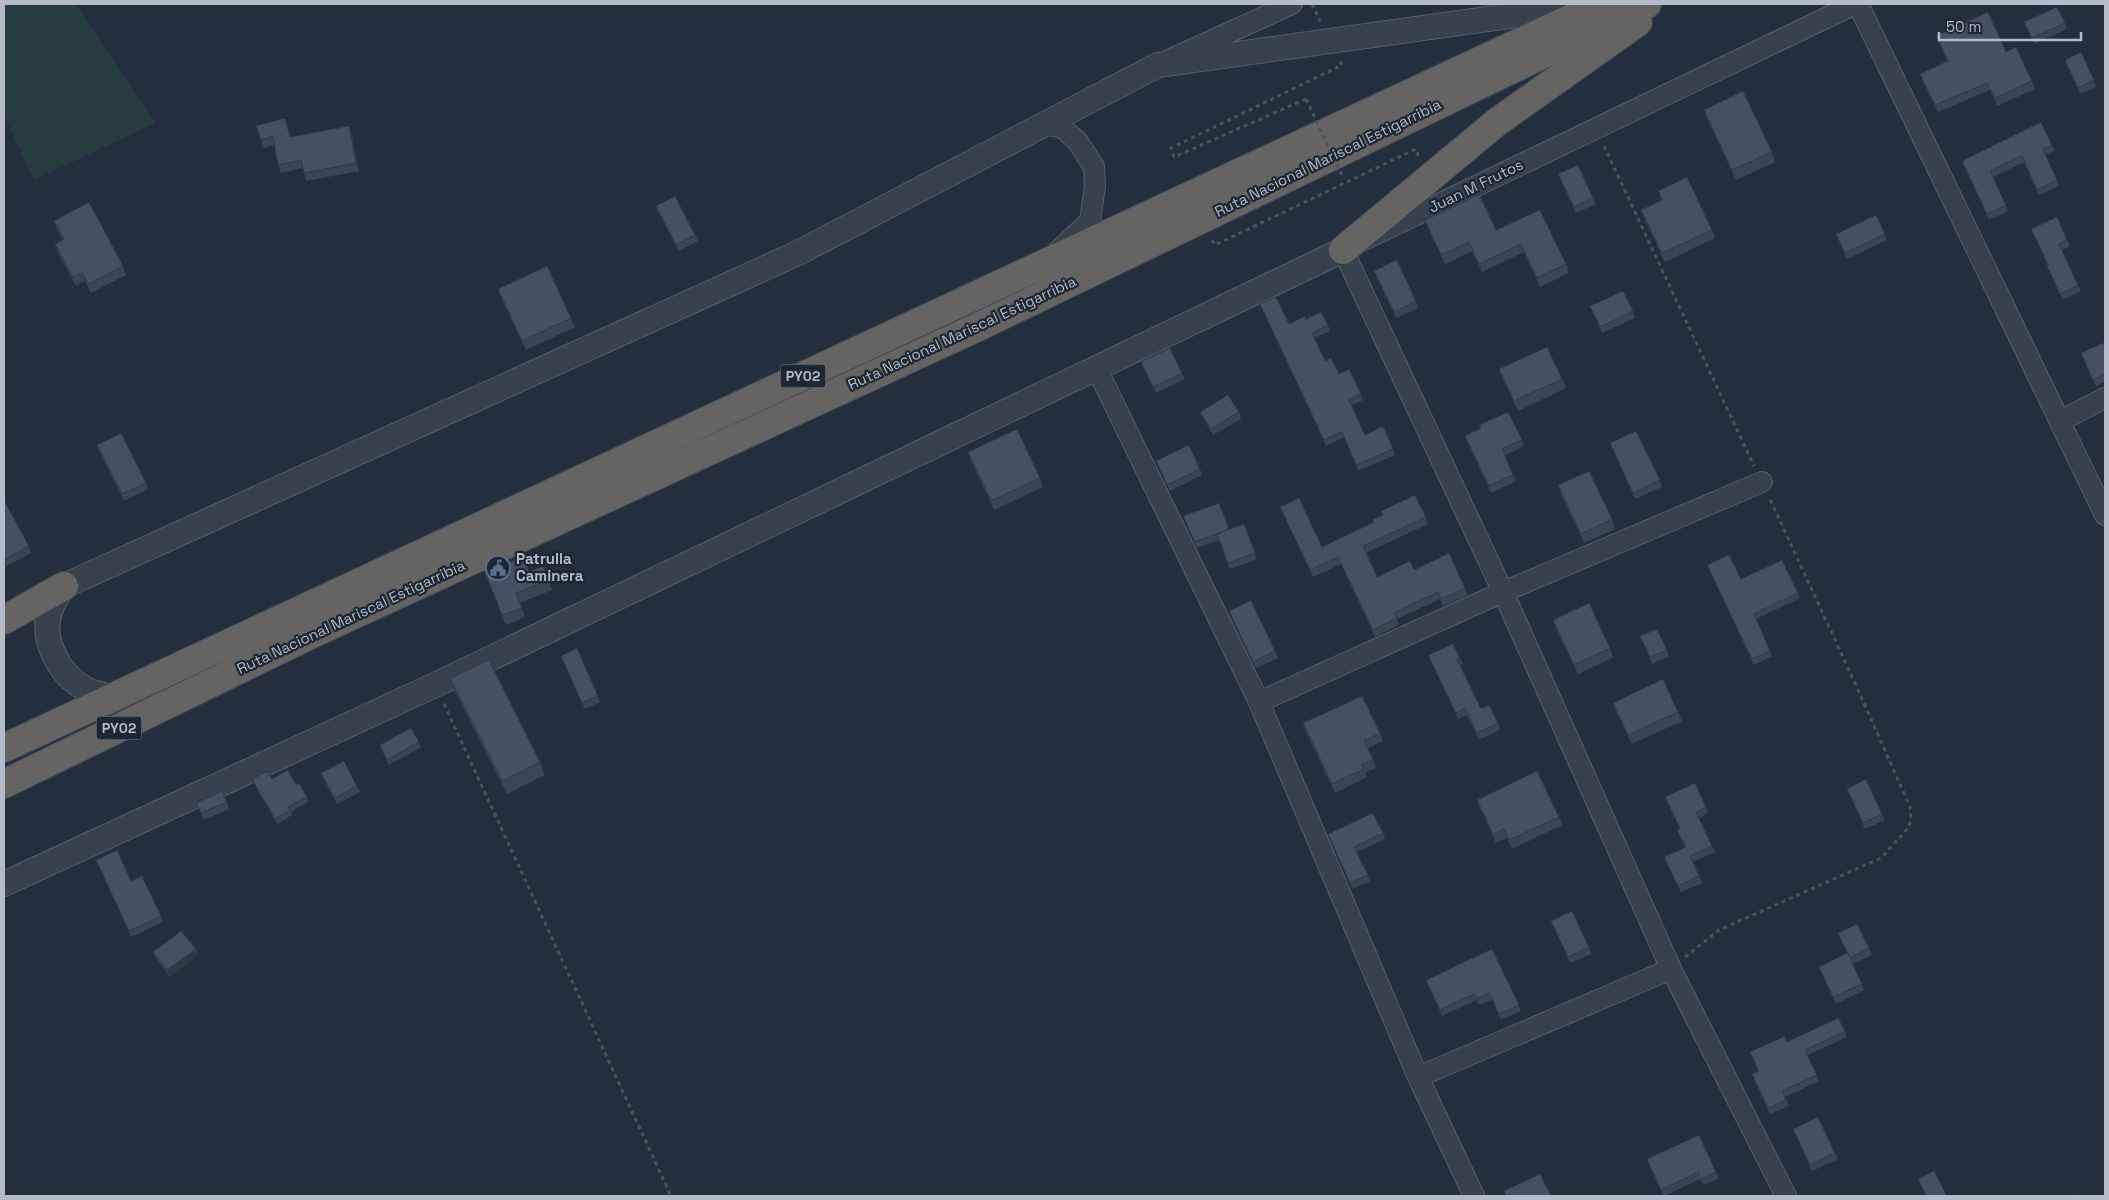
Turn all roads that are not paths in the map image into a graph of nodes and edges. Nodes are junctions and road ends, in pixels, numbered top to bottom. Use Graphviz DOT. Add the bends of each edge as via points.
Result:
graph roads {
  1 [pos="1292,4"];
  2 [pos="1553,4"];
  3 [pos="1602,4"];
  4 [pos="1647,4"];
  5 [pos="1664,4"];
  6 [pos="1857,4"];
  7 [pos="1158,65"];
  8 [pos="1044,124"];
  9 [pos="1343,250"];
  10 [pos="1048,261"];
  11 [pos="1097,369"];
  12 [pos="2105,398"];
  13 [pos="2060,421"];
  14 [pos="1762,482"];
  15 [pos="2105,514"];
  16 [pos="64,586"];
  17 [pos="1503,592"];
  18 [pos="4,620"];
  19 [pos="114,697"];
  20 [pos="1259,702"];
  21 [pos="4,748"];
  22 [pos="4,784"];
  23 [pos="4,884"];
  24 [pos="1672,969"];
  25 [pos="1418,1077"];
  26 [pos="1474,1196"];
  27 [pos="1786,1196"];
  1 -- 7 [label="street"];
  2 -- 7 [label="street" via="1516,15"];
  3 -- 10 [label="highway, Ruta Nacional Mariscal Estigarribia / PY02"];
  4 -- 22 [label="highway, Ruta Nacional Mariscal Estigarribia / PY02" via="987,322 312,634"];
  5 -- 9 [label="highway" via="1497,122"];
  6 -- 9 [label="street, Juan M Frutos"];
  6 -- 13 [label="street"];
  7 -- 8 [label="street"];
  8 -- 10 [label="street" via="1063,128 1078,142 1094,167 1095,186 1090,221"];
  8 -- 16 [label="street" via="798,253"];
  9 -- 11 [label="street, Juan M Frutos"];
  9 -- 17 [label="street"];
  10 -- 19 [label="highway, Ruta Nacional Mariscal Estigarribia / PY02"];
  11 -- 20 [label="street"];
  11 -- 23 [label="street, Juan M Frutos" via="435,685"];
  12 -- 13 [label="street"];
  13 -- 15 [label="street"];
  14 -- 17 [label="street"];
  16 -- 18 [label="highway"];
  16 -- 19 [label="street" via="52,608 48,632 54,657 68,678 89,691"];
  17 -- 20 [label="street"];
  17 -- 24 [label="street"];
  19 -- 21 [label="highway, Ruta Nacional Mariscal Estigarribia / PY02"];
  20 -- 25 [label="street"];
  24 -- 25 [label="street"];
  24 -- 27 [label="street"];
  25 -- 26 [label="street"];
}
